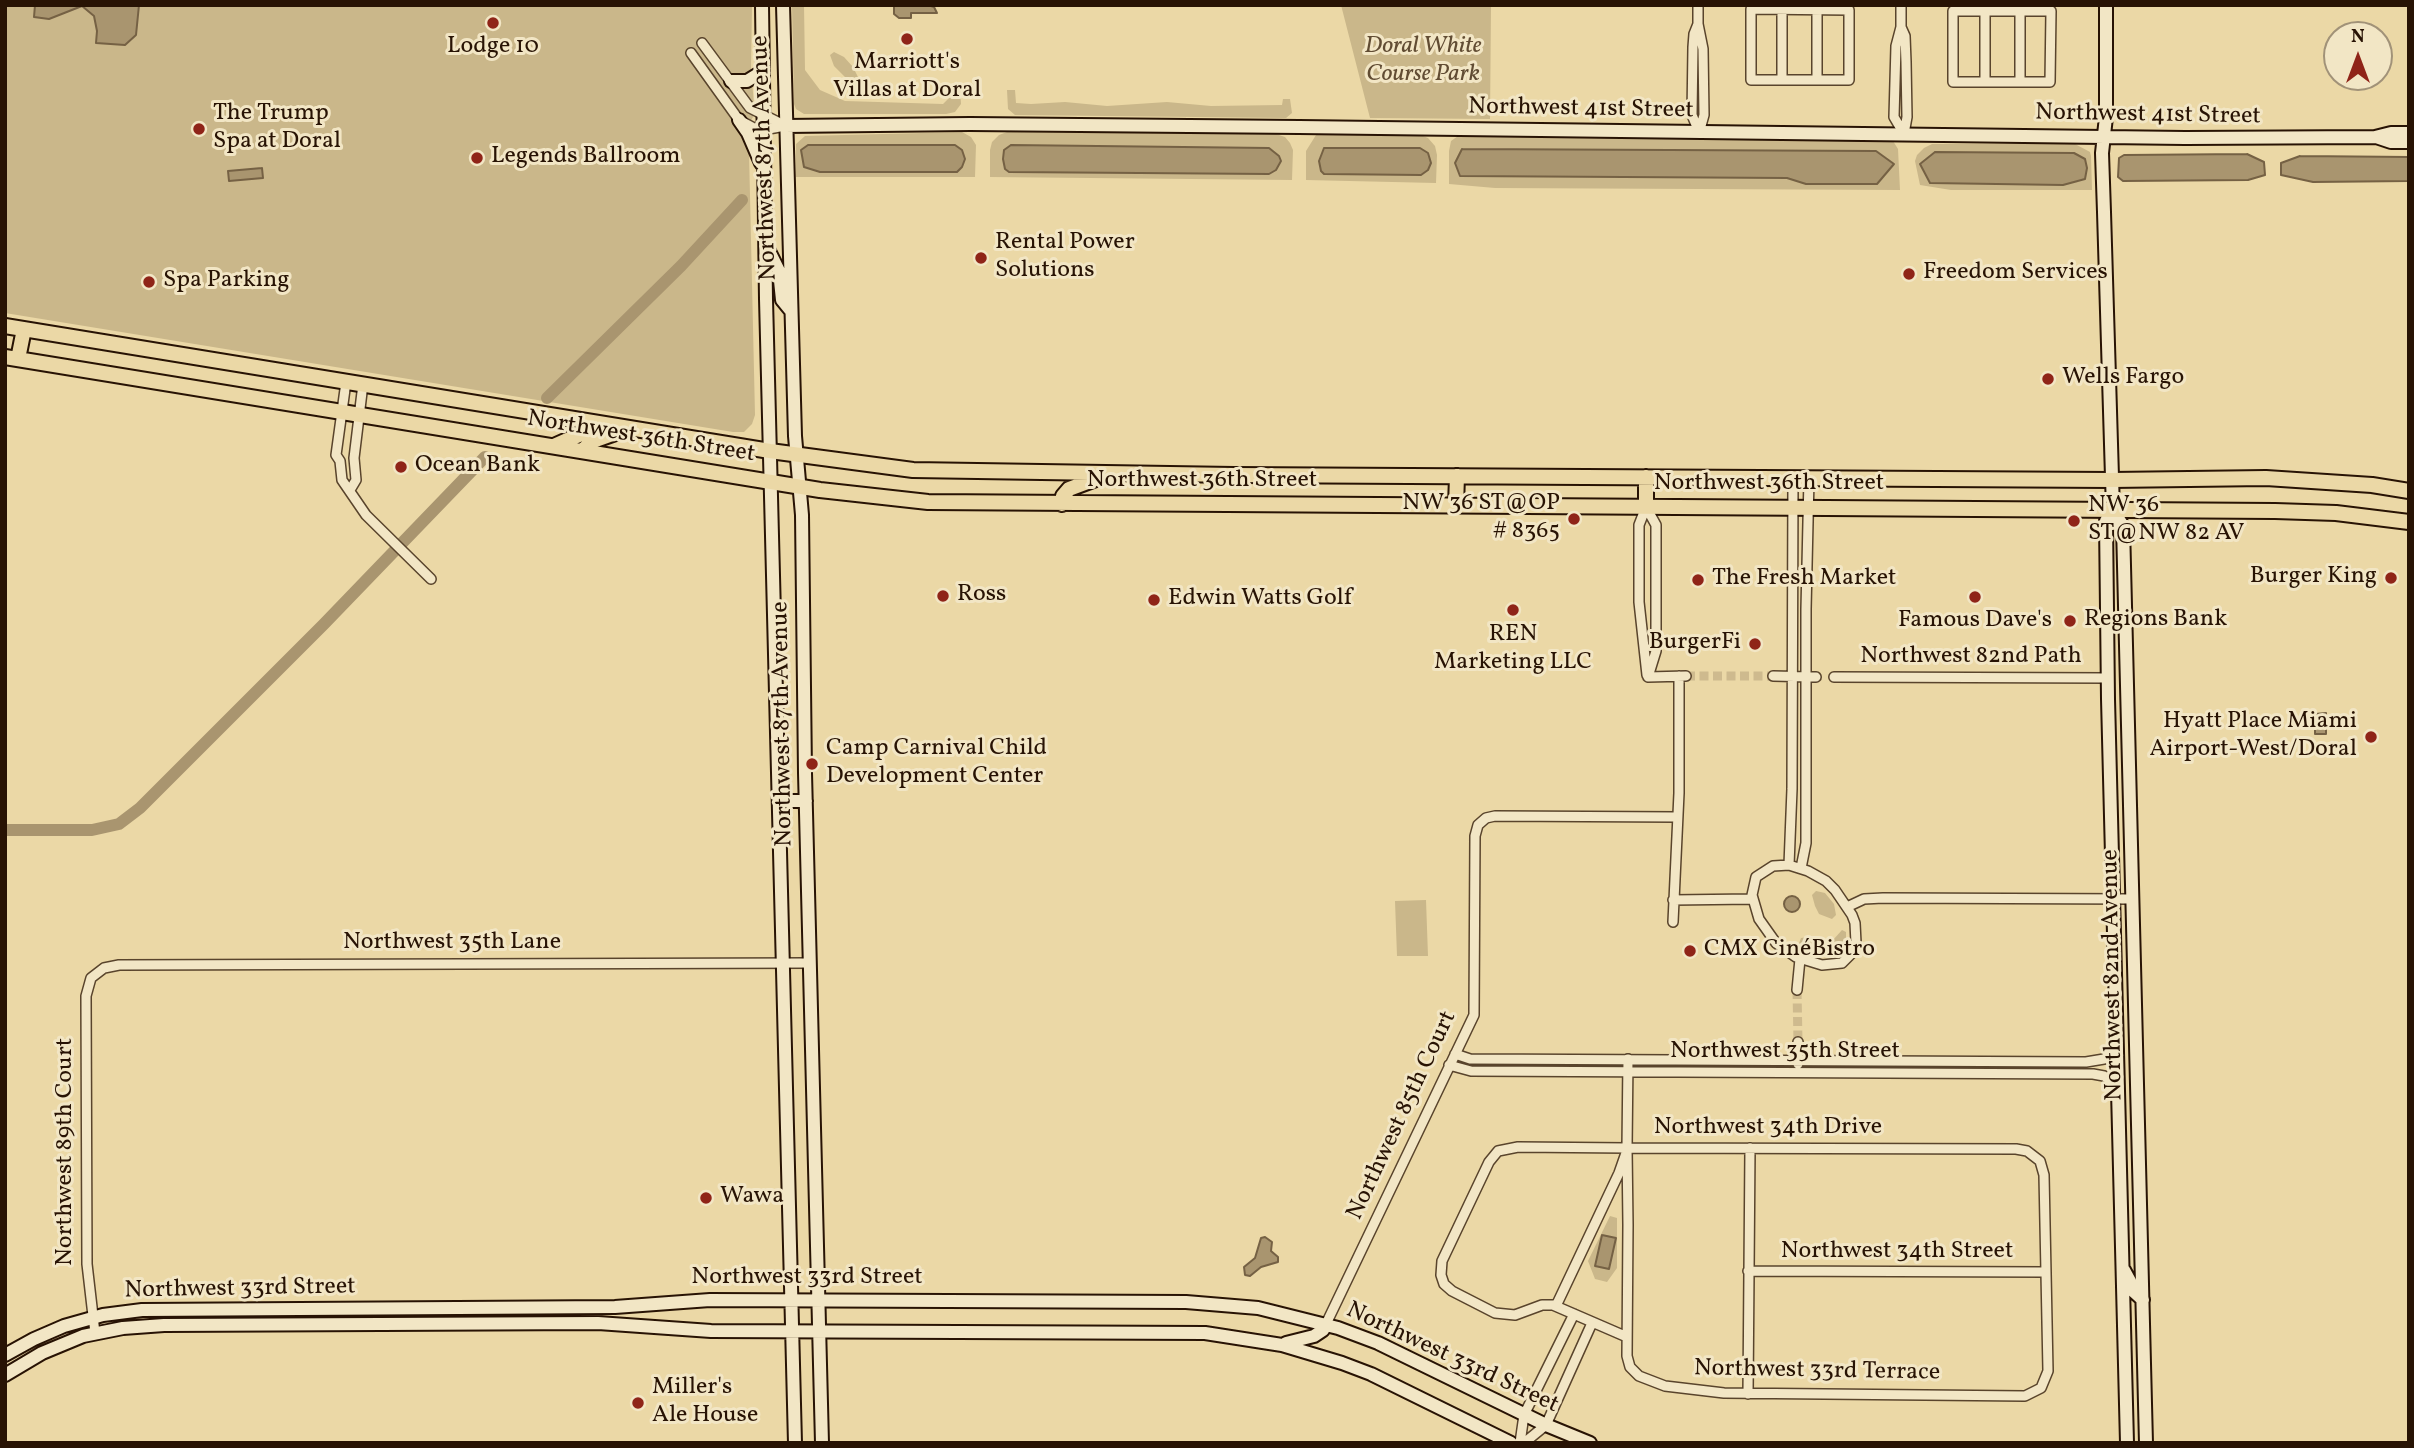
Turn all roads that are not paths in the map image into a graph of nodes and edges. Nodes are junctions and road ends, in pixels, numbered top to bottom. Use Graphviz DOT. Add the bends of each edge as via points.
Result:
graph roads {
  1 [pos="762,5"];
  2 [pos="783,5"];
  3 [pos="1698,5"];
  4 [pos="1901,5"];
  5 [pos="2106,5"];
  6 [pos="1800,7"];
  7 [pos="2003,8"];
  8 [pos="1782,9"];
  9 [pos="1817,9"];
  10 [pos="1985,11"];
  11 [pos="2020,11"];
  12 [pos="702,43"];
  13 [pos="691,53"];
  14 [pos="763,71"];
  15 [pos="1782,80"];
  16 [pos="1817,80"];
  17 [pos="731,81"];
  18 [pos="1985,82"];
  19 [pos="2020,82"];
  20 [pos="739,120"];
  21 [pos="763,123"];
  22 [pos="785,126"];
  23 [pos="1699,133"];
  24 [pos="2409,133"];
  25 [pos="1904,134"];
  26 [pos="2104,136"];
  27 [pos="2375,137"];
  28 [pos="2409,142"];
  29 [pos="763,169"];
  30 [pos="764,241"];
  31 [pos="791,311"];
  32 [pos="5,326"];
  33 [pos="24,329"];
  34 [pos="12,358"];
  35 [pos="346,382"];
  36 [pos="363,384"];
  37 [pos="341,412"];
  38 [pos="360,415"];
  39 [pos="593,422"];
  40 [pos="632,428"];
  41 [pos="553,446"];
  42 [pos="582,451"];
  43 [pos="770,451"];
  44 [pos="797,455"];
  45 [pos="1111,474"];
  46 [pos="1457,476"];
  47 [pos="1646,477"];
  48 [pos="1793,478"];
  49 [pos="1809,478"];
  50 [pos="2112,480"];
  51 [pos="771,482"];
  52 [pos="799,487"];
  53 [pos="350,490"];
  54 [pos="2409,491"];
  55 [pos="1062,504"];
  56 [pos="1456,506"];
  57 [pos="1646,507"];
  58 [pos="1793,508"];
  59 [pos="1808,508"];
  60 [pos="2113,510"];
  61 [pos="2409,522"];
  62 [pos="1656,577"];
  63 [pos="1639,578"];
  64 [pos="431,579"];
  65 [pos="1773,676"];
  66 [pos="1647,677"];
  67 [pos="1792,677"];
  68 [pos="1811,677"];
  69 [pos="1834,677"];
  70 [pos="2108,678"];
  71 [pos="2129,711"];
  72 [pos="2111,799"];
  73 [pos="2131,799"];
  74 [pos="806,800"];
  75 [pos="779,801"];
  76 [pos="1677,817"];
  77 [pos="1789,865"];
  78 [pos="1801,868"];
  79 [pos="1752,899"];
  80 [pos="2113,899"];
  81 [pos="2133,899"];
  82 [pos="1673,900"];
  83 [pos="1847,907"];
  84 [pos="1673,922"];
  85 [pos="1800,959"];
  86 [pos="783,963"];
  87 [pos="810,963"];
  88 [pos="96,974"];
  89 [pos="1797,990"];
  90 [pos="1798,1042"];
  91 [pos="2117,1050"];
  92 [pos="1455,1054"];
  93 [pos="1628,1059"];
  94 [pos="1798,1060"];
  95 [pos="1965,1061"];
  96 [pos="1449,1065"];
  97 [pos="1628,1071"];
  98 [pos="1798,1072"];
  99 [pos="1965,1074"];
  100 [pos="2117,1085"];
  101 [pos="1627,1148"];
  102 [pos="1750,1148"];
  103 [pos="2122,1266"];
  104 [pos="1748,1271"];
  105 [pos="2046,1272"];
  106 [pos="791,1299"];
  107 [pos="818,1299"];
  108 [pos="2143,1300"];
  109 [pos="1556,1306"];
  110 [pos="307,1308"];
  111 [pos="348,1308"];
  112 [pos="1574,1314"];
  113 [pos="92,1317"];
  114 [pos="1592,1322"];
  115 [pos="321,1324"];
  116 [pos="1326,1324"];
  117 [pos="792,1330"];
  118 [pos="819,1330"];
  119 [pos="94,1333"];
  120 [pos="1626,1337"];
  121 [pos="1282,1345"];
  122 [pos="5,1356"];
  123 [pos="5,1375"];
  124 [pos="1748,1394"];
  125 [pos="1524,1415"];
  126 [pos="1546,1425"];
  127 [pos="795,1443"];
  128 [pos="822,1443"];
  129 [pos="1511,1443"];
  130 [pos="1522,1443"];
  131 [pos="1590,1443"];
  132 [pos="2127,1443"];
  133 [pos="2146,1443"];
  1 -- 14 [label="street, Northwest 87th Avenue"];
  2 -- 22 [label="street, Northwest 87th Avenue"];
  3 -- 23 [label="street" via="1692,116"];
  4 -- 25 [label="street" via="1894,117"];
  5 -- 26 [label="street, Northwest 82nd Avenue"];
  6 -- 8 [label="street"];
  6 -- 9 [label="street"];
  7 -- 10 [label="street"];
  7 -- 11 [label="street"];
  8 -- 15 [label="street"];
  8 -- 15 [label="street" via="1751,9 1751,80"];
  9 -- 16 [label="street"];
  9 -- 16 [label="street" via="1849,10 1849,80"];
  10 -- 18 [label="street"];
  10 -- 18 [label="street" via="1953,11 1953,82"];
  11 -- 19 [label="street"];
  11 -- 19 [label="street" via="2052,11 2050,82"];
  12 -- 17 [label="street, Northwest 41st Street"];
  13 -- 20 [label="street"];
  14 -- 17 [label="street" via="747,81"];
  14 -- 21 [label="street, Northwest 87th Avenue"];
  15 -- 16 [label="street"];
  17 -- 21 [label="street, Northwest 41st Street"];
  18 -- 19 [label="street"];
  20 -- 21 [label="street, Northwest 41st Street" via="752,127"];
  20 -- 29 [label="street"];
  21 -- 22 [label="street, Northwest 41st Street"];
  21 -- 29 [label="street, Northwest 87th Avenue"];
  22 -- 23 [label="street, Northwest 41st Street"];
  22 -- 31 [label="street, Northwest 87th Avenue"];
  23 -- 25 [label="street, Northwest 41st Street"];
  24 -- 27 [label="street, Northwest 41st Street"];
  25 -- 26 [label="street, Northwest 41st Street"];
  26 -- 27 [label="street, Northwest 41st Street"];
  26 -- 50 [label="street, Northwest 82nd Avenue"];
  27 -- 28 [label="street, Northwest 41st Street"];
  29 -- 30 [label="street, Northwest 87th Avenue"];
  30 -- 31 [label="street" via="779,271 782,300"];
  30 -- 43 [label="street, Northwest 87th Avenue"];
  31 -- 44 [label="street, Northwest 87th Avenue"];
  32 -- 33 [label="main road, Northwest 36th Street"];
  33 -- 34 [label="main road"];
  33 -- 35 [label="main road, Northwest 36th Street"];
  34 -- 37 [label="main road, Northwest 36th Street"];
  35 -- 36 [label="main road, Northwest 36th Street"];
  35 -- 37 [label="street"];
  36 -- 38 [label="street"];
  36 -- 39 [label="main road, Northwest 36th Street"];
  37 -- 38 [label="main road, Northwest 36th Street"];
  37 -- 53 [label="street" via="336,454 342,480"];
  38 -- 41 [label="main road, Northwest 36th Street"];
  38 -- 53 [label="street" via="356,480"];
  39 -- 40 [label="main road, Northwest 36th Street"];
  39 -- 41 [label="main road" via="581,434"];
  40 -- 42 [label="main road" via="600,438"];
  40 -- 43 [label="main road, Northwest 36th Street"];
  41 -- 42 [label="main road, Northwest 36th Street"];
  42 -- 51 [label="main road, Northwest 36th Street"];
  43 -- 44 [label="main road, Northwest 36th Street"];
  43 -- 51 [label="street, Northwest 87th Avenue"];
  44 -- 45 [label="main road, Northwest 36th Street" via="920,471"];
  44 -- 52 [label="street, Northwest 87th Avenue"];
  45 -- 46 [label="main road, Northwest 36th Street"];
  45 -- 55 [label="main road" via="1069,489"];
  46 -- 47 [label="main road, Northwest 36th Street"];
  46 -- 56 [label="main road"];
  47 -- 48 [label="main road, Northwest 36th Street"];
  47 -- 57 [label="main road"];
  48 -- 49 [label="main road, Northwest 36th Street"];
  48 -- 58 [label="street"];
  49 -- 50 [label="main road, Northwest 36th Street"];
  49 -- 59 [label="street"];
  50 -- 54 [label="main road, Northwest 36th Street" via="2266,478"];
  50 -- 60 [label="street, Northwest 82nd Avenue"];
  51 -- 52 [label="main road, Northwest 36th Street"];
  51 -- 75 [label="street, Northwest 87th Avenue"];
  52 -- 55 [label="main road, Northwest 36th Street" via="928,502"];
  52 -- 74 [label="street, Northwest 87th Avenue"];
  53 -- 64 [label="street" via="383,532"];
  55 -- 56 [label="main road, Northwest 36th Street"];
  56 -- 57 [label="main road, Northwest 36th Street"];
  57 -- 58 [label="main road, Northwest 36th Street"];
  57 -- 62 [label="street" via="1656,525"];
  57 -- 63 [label="street" via="1639,525"];
  58 -- 59 [label="main road, Northwest 36th Street"];
  58 -- 67 [label="street"];
  59 -- 60 [label="main road, Northwest 36th Street"];
  59 -- 68 [label="street"];
  60 -- 61 [label="main road, Northwest 36th Street" via="2336,513"];
  60 -- 70 [label="street, Northwest 82nd Avenue" via="2106,521"];
  60 -- 71 [label="street, Northwest 82nd Avenue" via="2123,526"];
  62 -- 63 [label="street"];
  62 -- 66 [label="street" via="1656,651"];
  63 -- 66 [label="street"];
  65 -- 67 [label="street"];
  66 -- 76 [label="street" via="1683,676"];
  67 -- 68 [label="street"];
  67 -- 77 [label="street"];
  68 -- 78 [label="street" via="1807,844"];
  69 -- 70 [label="street, Northwest 82nd Path"];
  70 -- 71 [label="street"];
  70 -- 72 [label="street, Northwest 82nd Avenue"];
  71 -- 73 [label="street, Northwest 82nd Avenue"];
  72 -- 73 [label="street"];
  72 -- 80 [label="street, Northwest 82nd Avenue"];
  73 -- 81 [label="street, Northwest 82nd Avenue"];
  74 -- 75 [label="street"];
  74 -- 87 [label="street, Northwest 87th Avenue"];
  75 -- 86 [label="street, Northwest 87th Avenue"];
  76 -- 82 [label="street"];
  76 -- 92 [label="street, Northwest 85th Court" via="1495,816 1480,822 1475,836 1474,1014"];
  77 -- 78 [label="street"];
  77 -- 79 [label="street" via="1761,872 1753,883"];
  78 -- 83 [label="street" via="1826,881"];
  79 -- 82 [label="street"];
  79 -- 85 [label="street" via="1767,933"];
  80 -- 81 [label="street"];
  80 -- 83 [label="street" via="1882,898"];
  80 -- 91 [label="street, Northwest 82nd Avenue"];
  81 -- 108 [label="street, Northwest 82nd Avenue"];
  82 -- 84 [label="street"];
  83 -- 85 [label="street" via="1856,937 1850,956 1831,965"];
  85 -- 89 [label="street"];
  86 -- 87 [label="street, Northwest 35th Lane"];
  86 -- 88 [label="street, Northwest 35th Lane" via="119,965"];
  86 -- 106 [label="street, Northwest 87th Avenue"];
  87 -- 107 [label="street, Northwest 87th Avenue"];
  88 -- 113 [label="street, Northwest 89th Court" via="86,996 87,1264"];
  90 -- 94 [label="street"];
  91 -- 95 [label="street, Northwest 35th Street" via="2092,1062"];
  91 -- 100 [label="street, Northwest 82nd Avenue"];
  92 -- 93 [label="street, Northwest 35th Street" via="1471,1059"];
  92 -- 96 [label="street, Northwest 85th Court"];
  93 -- 94 [label="street, Northwest 35th Street"];
  93 -- 97 [label="street, Northwest 33rd Terrace"];
  94 -- 95 [label="street, Northwest 35th Street"];
  94 -- 98 [label="street"];
  95 -- 99 [label="street"];
  96 -- 97 [label="street, Northwest 35th Street" via="1471,1071"];
  96 -- 116 [label="street, Northwest 85th Court"];
  97 -- 98 [label="street, Northwest 35th Street"];
  97 -- 101 [label="street, Northwest 33rd Terrace"];
  98 -- 99 [label="street, Northwest 35th Street"];
  99 -- 100 [label="street, Northwest 35th Street" via="2093,1074"];
  100 -- 103 [label="street, Northwest 82nd Avenue"];
  101 -- 102 [label="street, Northwest 34th Drive"];
  101 -- 109 [label="street"];
  101 -- 109 [label="street, Northwest 34th Drive" via="1501,1150 1489,1162 1442,1261 1442,1281 1449,1289 1495,1313 1515,1315 1542,1305"];
  101 -- 120 [label="street, Northwest 33rd Terrace"];
  102 -- 104 [label="street"];
  102 -- 105 [label="street, Northwest 34th Drive" via="2016,1149 2035,1156 2043,1175"];
  103 -- 108 [label="street" via="2132,1290"];
  103 -- 132 [label="street, Northwest 82nd Avenue"];
  104 -- 105 [label="street, Northwest 34th Street"];
  104 -- 124 [label="street"];
  105 -- 124 [label="street, Northwest 33rd Terrace" via="2048,1371 2041,1388 2025,1396"];
  106 -- 107 [label="street, Northwest 33rd Street"];
  106 -- 111 [label="street, Northwest 33rd Street" via="688,1300 615,1307"];
  106 -- 117 [label="street, Northwest 87th Avenue"];
  107 -- 116 [label="street, Northwest 33rd Street" via="1186,1302 1258,1308"];
  107 -- 118 [label="street, Northwest 87th Avenue"];
  108 -- 133 [label="street, Northwest 82nd Avenue"];
  109 -- 112 [label="street"];
  110 -- 111 [label="street, Northwest 33rd Street"];
  110 -- 113 [label="street, Northwest 33rd Street" via="142,1310"];
  110 -- 115 [label="street"];
  111 -- 115 [label="street"];
  112 -- 114 [label="street"];
  112 -- 125 [label="street"];
  113 -- 119 [label="street, Northwest 89th Court"];
  113 -- 122 [label="street, Northwest 33rd Street"];
  114 -- 120 [label="street"];
  114 -- 126 [label="street"];
  115 -- 117 [label="street, Northwest 33rd Street" via="598,1323 691,1330"];
  115 -- 119 [label="street, Northwest 33rd Street" via="144,1326"];
  116 -- 121 [label="street" via="1314,1336"];
  116 -- 125 [label="street, Northwest 33rd Street" via="1378,1343"];
  117 -- 118 [label="street, Northwest 33rd Street"];
  117 -- 127 [label="street, Northwest 87th Avenue"];
  118 -- 121 [label="street, Northwest 33rd Street" via="1178,1332"];
  118 -- 128 [label="street, Northwest 87th Avenue"];
  119 -- 123 [label="street, Northwest 33rd Street" via="49,1350"];
  120 -- 124 [label="street, Northwest 33rd Terrace" via="1629,1364 1641,1378 1665,1386"];
  121 -- 129 [label="street, Northwest 33rd Street" via="1371,1374"];
  125 -- 126 [label="street, Northwest 33rd Street"];
  125 -- 130 [label="street"];
  126 -- 130 [label="street"];
  126 -- 131 [label="street, Northwest 33rd Street"];
}
